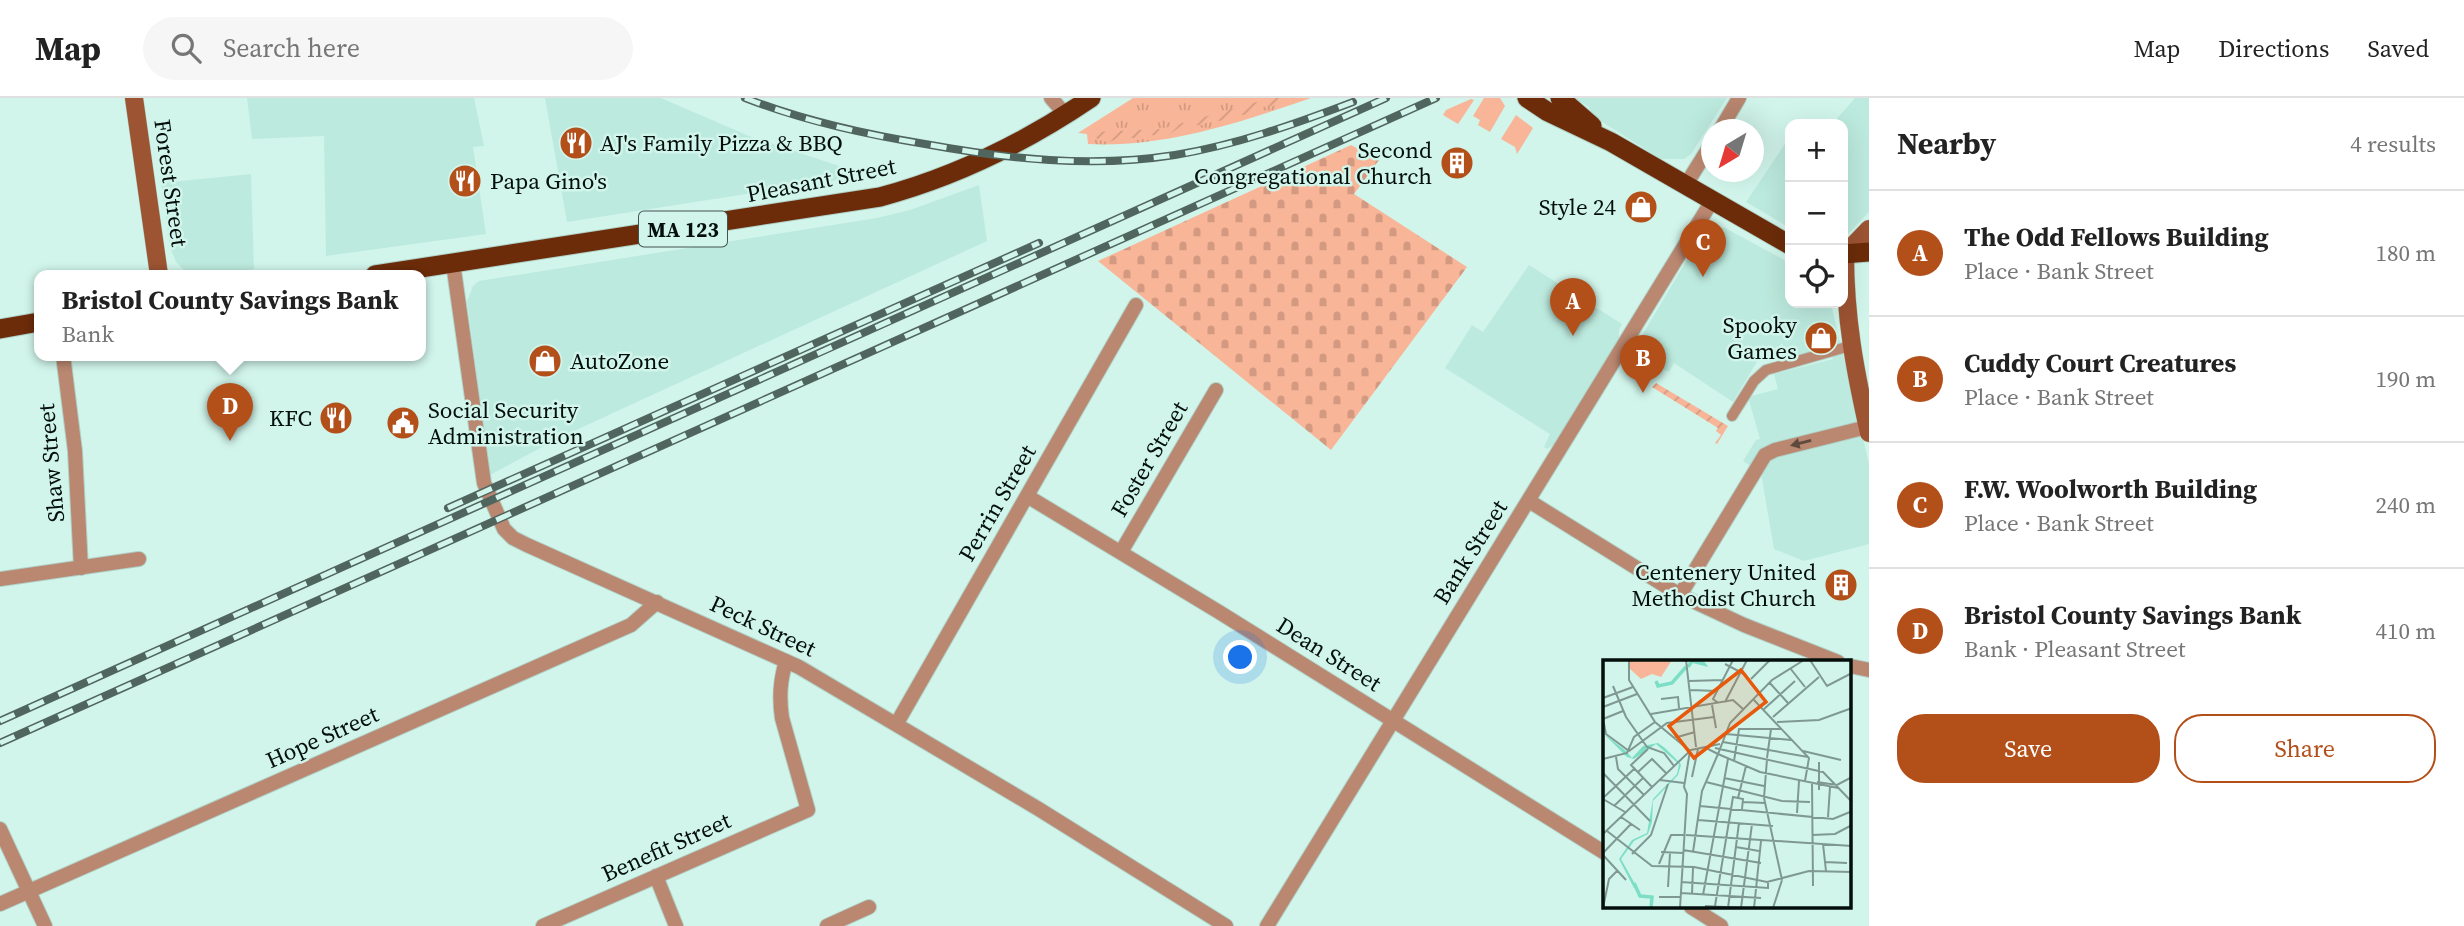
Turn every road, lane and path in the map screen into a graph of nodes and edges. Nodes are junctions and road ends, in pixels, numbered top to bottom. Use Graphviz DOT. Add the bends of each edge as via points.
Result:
graph roads {
  1 [pos="134,98"];
  2 [pos="1051,98"];
  3 [pos="1091,98"];
  4 [pos="1527,98"];
  5 [pos="1560,98"];
  6 [pos="1740,98"];
  7 [pos="1065,114"];
  8 [pos="1727,119"];
  9 [pos="1611,142"];
  10 [pos="1701,161"];
  11 [pos="1685,186"];
  12 [pos="1712,201"];
  13 [pos="1869,229"];
  14 [pos="1788,245"];
  15 [pos="1848,250"];
  16 [pos="1869,251"];
  17 [pos="1848,254"];
  18 [pos="453,263"];
  19 [pos="158,270"];
  20 [pos="408,270"];
  21 [pos="1136,305"];
  22 [pos="1847,308"];
  23 [pos="34,324"];
  24 [pos="0,329"];
  25 [pos="1850,346"];
  26 [pos="64,361"];
  27 [pos="1216,390"];
  28 [pos="1732,416"];
  29 [pos="1868,430"];
  30 [pos="1027,496"];
  31 [pos="1529,502"];
  32 [pos="1121,552"];
  33 [pos="139,559"];
  34 [pos="81,568"];
  35 [pos="0,579"];
  36 [pos="1681,595"];
  37 [pos="657,602"];
  38 [pos="1834,660"];
  39 [pos="786,661"];
  40 [pos="1392,721"];
  41 [pos="897,723"];
  42 [pos="0,829"];
  43 [pos="1603,852"];
  44 [pos="656,876"];
  45 [pos="29,891"];
  46 [pos="0,904"];
  47 [pos="869,907"];
  48 [pos="1693,908"];
  49 [pos="46,926"];
  50 [pos="543,926"];
  51 [pos="677,926"];
  52 [pos="827,926"];
  53 [pos="1226,926"];
  54 [pos="1268,926"];
  55 [pos="1721,926"];
  1 -- 19 [label="main road, Forest Street"];
  2 -- 7 [label="street"];
  3 -- 7 [label="highway, Pleasant Street / MA 123"];
  4 -- 9 [label="highway"];
  5 -- 9 [label="highway"];
  6 -- 8 [label="street"];
  7 -- 18 [label="highway, Pleasant Street / MA 123" via="974,164 880,197"];
  9 -- 11 [label="highway"];
  10 -- 11 [label="street"];
  11 -- 12 [label="highway"];
  12 -- 14 [label="highway"];
  12 -- 31 [label="street, Bank Street"];
  13 -- 15 [label="main road"];
  16 -- 17 [label="highway"];
  18 -- 20 [label="highway, Pleasant Street / MA 123"];
  18 -- 37 [label="street, Peck Street" via="482,476 500,523 519,541"];
  21 -- 30 [label="street, Perrin Street"];
  22 -- 25 [label="main road"];
  23 -- 24 [label="highway"];
  25 -- 28 [label="street" via="1766,370"];
  25 -- 29 [label="main road"];
  26 -- 34 [label="street, Shaw Street" via="75,451"];
  27 -- 32 [label="street, Foster Street"];
  29 -- 36 [label="street, one-way" via="1765,455"];
  30 -- 32 [label="street, Dean Street"];
  30 -- 41 [label="street, Perrin Street"];
  31 -- 36 [label="street"];
  31 -- 40 [label="street, Bank Street"];
  32 -- 40 [label="street, Dean Street"];
  33 -- 34 [label="street"];
  34 -- 35 [label="street"];
  36 -- 38 [label="street"];
  37 -- 39 [label="street, Peck Street"];
  37 -- 45 [label="street, Hope Street" via="631,625"];
  39 -- 41 [label="street, Peck Street"];
  39 -- 44 [label="street, Benefit Street" via="780,688 782,718 808,810"];
  40 -- 43 [label="street, Dean Street"];
  40 -- 54 [label="street, Bank Street"];
  41 -- 53 [label="street, Peck Street"];
  42 -- 45 [label="street"];
  44 -- 50 [label="street, Benefit Street"];
  44 -- 51 [label="street"];
  45 -- 46 [label="street, Hope Street"];
  45 -- 49 [label="street"];
  47 -- 52 [label="street"];
  48 -- 55 [label="street"];
}
